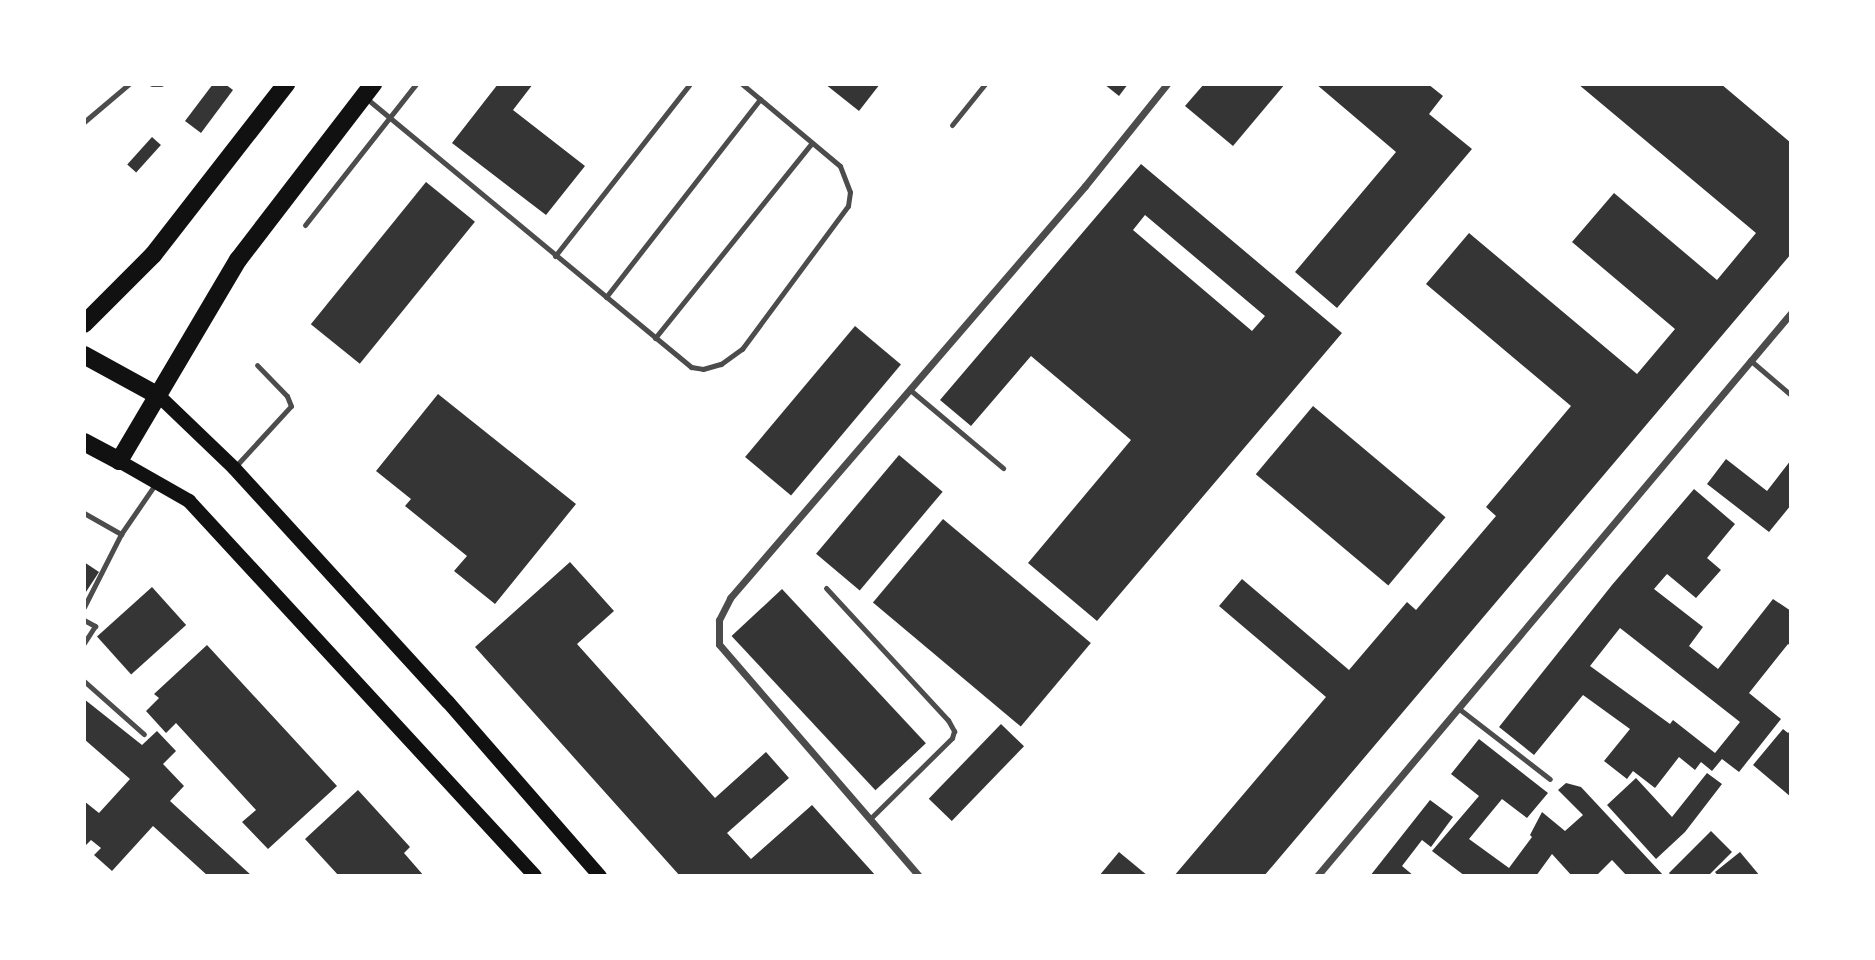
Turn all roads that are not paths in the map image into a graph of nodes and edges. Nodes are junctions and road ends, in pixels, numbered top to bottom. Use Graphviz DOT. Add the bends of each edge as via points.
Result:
graph roads {
  1 [pos="128,84"];
  2 [pos="152,84"];
  3 [pos="161,84"];
  4 [pos="286,84"];
  5 [pos="416,84"];
  6 [pos="690,84"];
  7 [pos="742,84"];
  8 [pos="985,84"];
  9 [pos="1167,84"];
  10 [pos="368,90"];
  11 [pos="760,99"];
  12 [pos="391,118"];
  13 [pos="84,122"];
  14 [pos="952,125"];
  15 [pos="812,143"];
  16 [pos="305,225"];
  17 [pos="555,256"];
  18 [pos="606,298"];
  19 [pos="1791,313"];
  20 [pos="84,324"];
  21 [pos="655,338"];
  22 [pos="84,355"];
  23 [pos="1750,360"];
  24 [pos="257,365"];
  25 [pos="909,390"];
  26 [pos="1791,395"];
  27 [pos="159,396"];
  28 [pos="84,442"];
  29 [pos="119,461"];
  30 [pos="234,468"];
  31 [pos="1003,468"];
  32 [pos="156,483"];
  33 [pos="84,513"];
  34 [pos="121,534"];
  35 [pos="826,588"];
  36 [pos="84,607"];
  37 [pos="84,620"];
  38 [pos="84,643"];
  39 [pos="84,681"];
  40 [pos="1458,708"];
  41 [pos="144,734"];
  42 [pos="1550,779"];
  43 [pos="870,819"];
  44 [pos="535,876"];
  45 [pos="600,876"];
  46 [pos="919,876"];
  47 [pos="1317,876"];
  1 -- 13 [label="lane"];
  2 -- 3 [label="lane"];
  4 -- 20 [label="main road" via="153,255"];
  5 -- 12 [label="lane"];
  6 -- 17 [label="lane"];
  7 -- 11 [label="lane"];
  8 -- 14 [label="lane"];
  9 -- 25 [label="street"];
  10 -- 12 [label="lane"];
  10 -- 27 [label="main road" via="238,260"];
  11 -- 15 [label="lane"];
  11 -- 18 [label="lane"];
  12 -- 16 [label="lane"];
  12 -- 17 [label="lane"];
  15 -- 21 [label="lane"];
  15 -- 21 [label="lane" via="840,166 850,192 848,206 742,349 721,364 703,369 691,367"];
  17 -- 18 [label="lane"];
  18 -- 21 [label="lane"];
  19 -- 23 [label="street"];
  22 -- 27 [label="main road"];
  23 -- 26 [label="lane"];
  23 -- 40 [label="street"];
  24 -- 30 [label="lane" via="288,396 291,406"];
  25 -- 31 [label="lane"];
  25 -- 43 [label="street" via="730,597 719,620 719,644"];
  27 -- 29 [label="main road"];
  27 -- 30 [label="main road"];
  28 -- 29 [label="main road"];
  29 -- 32 [label="main road"];
  30 -- 45 [label="main road"];
  32 -- 34 [label="lane"];
  32 -- 44 [label="main road" via="189,502"];
  33 -- 34 [label="lane"];
  34 -- 36 [label="lane"];
  35 -- 43 [label="lane" via="954,731"];
  37 -- 38 [label="lane" via="95,626"];
  39 -- 41 [label="lane"];
  40 -- 42 [label="lane"];
  40 -- 47 [label="street"];
  43 -- 46 [label="street"];
}
